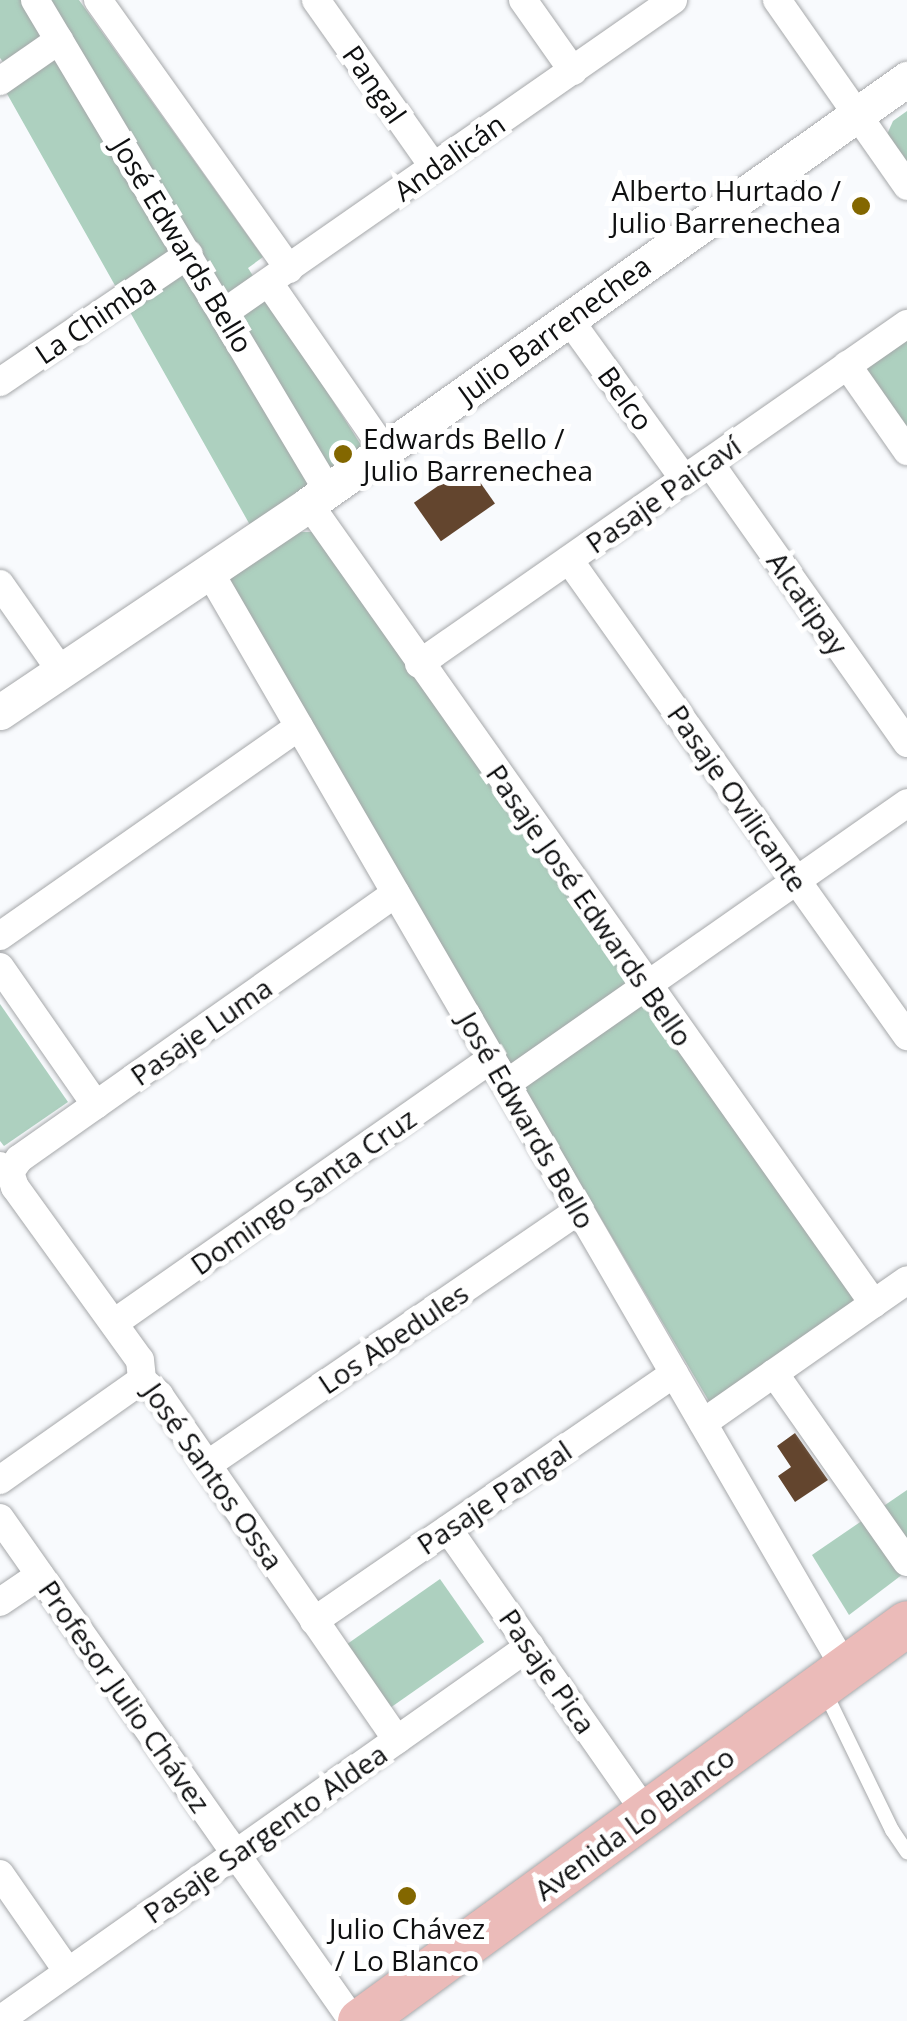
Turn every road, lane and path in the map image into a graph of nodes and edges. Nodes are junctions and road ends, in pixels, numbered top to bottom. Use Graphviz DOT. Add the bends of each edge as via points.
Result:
graph roads {
  1 [pos="35,0"];
  2 [pos="98,0"];
  3 [pos="316,0"];
  4 [pos="523,0"];
  5 [pos="673,0"];
  6 [pos="777,0"];
  7 [pos="60,40"];
  8 [pos="572,70"];
  9 [pos="907,79"];
  10 [pos="0,81"];
  11 [pos="857,114"];
  12 [pos="434,167"];
  13 [pos="907,186"];
  14 [pos="190,254"];
  15 [pos="279,276"];
  16 [pos="225,312"];
  17 [pos="568,318"];
  18 [pos="907,324"];
  19 [pos="847,366"];
  20 [pos="0,382"];
  21 [pos="385,451"];
  22 [pos="907,451"];
  23 [pos="709,462"];
  24 [pos="684,479"];
  25 [pos="318,498"];
  26 [pos="569,560"];
  27 [pos="210,571"];
  28 [pos="0,584"];
  29 [pos="419,664"];
  30 [pos="61,671"];
  31 [pos="0,712"];
  32 [pos="300,727"];
  33 [pos="907,744"];
  34 [pos="907,803"];
  35 [pos="796,880"];
  36 [pos="396,893"];
  37 [pos="0,936"];
  38 [pos="0,966"];
  39 [pos="647,985"];
  40 [pos="907,1036"];
  41 [pos="492,1058"];
  42 [pos="506,1084"];
  43 [pos="96,1105"];
  44 [pos="5,1169"];
  45 [pos="580,1210"];
  46 [pos="907,1280"];
  47 [pos="874,1304"];
  48 [pos="114,1323"];
  49 [pos="674,1374"];
  50 [pos="774,1374"];
  51 [pos="142,1380"];
  52 [pos="703,1423"];
  53 [pos="207,1465"];
  54 [pos="0,1480"];
  55 [pos="0,1518"];
  56 [pos="448,1529"];
  57 [pos="907,1562"];
  58 [pos="40,1575"];
  59 [pos="0,1602"];
  60 [pos="314,1621"];
  61 [pos="907,1623"];
  62 [pos="530,1646"];
  63 [pos="834,1676"];
  64 [pos="397,1740"];
  65 [pos="647,1814"];
  66 [pos="907,1852"];
  67 [pos="236,1854"];
  68 [pos="0,1874"];
  69 [pos="68,1972"];
  70 [pos="0,2020"];
  71 [pos="356,2021"];
  1 -- 7 [label="street, José Edwards Bello"];
  2 -- 15 [label="street, José Edwards Bello"];
  3 -- 12 [label="street, Pangal"];
  4 -- 8 [label="street"];
  5 -- 8 [label="street, Andalicán"];
  6 -- 11 [label="street"];
  7 -- 10 [label="street"];
  7 -- 14 [label="street, José Edwards Bello"];
  8 -- 12 [label="street, Andalicán"];
  9 -- 11 [label="street, Julio Barrenechea"];
  11 -- 13 [label="street"];
  11 -- 17 [label="street, Julio Barrenechea"];
  12 -- 15 [label="street, Andalicán"];
  14 -- 16 [label="street, José Edwards Bello"];
  14 -- 20 [label="street, La Chimba"];
  15 -- 16 [label="street, Andalicán"];
  15 -- 21 [label="street, José Edwards Bello"];
  16 -- 25 [label="street, José Edwards Bello"];
  17 -- 21 [label="street, Julio Barrenechea"];
  17 -- 24 [label="street, Belco"];
  18 -- 19 [label="street, Pasaje Paicaví"];
  19 -- 22 [label="street"];
  19 -- 23 [label="street, Pasaje Paicaví"];
  21 -- 25 [label="street, Julio Barrenechea"];
  23 -- 24 [label="street, Pasaje Paicaví"];
  23 -- 33 [label="street, Alcatipay"];
  24 -- 26 [label="street, Pasaje Paicaví"];
  25 -- 27 [label="street, Julio Barrenechea"];
  25 -- 29 [label="street, Pasaje José Edwards Bello"];
  26 -- 29 [label="street, Pasaje Paicaví"];
  26 -- 35 [label="street, Pasaje Ovilicante"];
  27 -- 30 [label="street, Julio Barrenechea"];
  27 -- 32 [label="street, José Edwards Bello"];
  28 -- 30 [label="street"];
  29 -- 39 [label="street, Pasaje José Edwards Bello"];
  30 -- 31 [label="street, Julio Barrenechea"];
  32 -- 36 [label="street, José Edwards Bello"];
  32 -- 37 [label="street"];
  34 -- 35 [label="street"];
  35 -- 39 [label="street"];
  35 -- 40 [label="street, Pasaje Ovilicante"];
  36 -- 41 [label="street, José Edwards Bello"];
  36 -- 43 [label="street, Pasaje Luma"];
  38 -- 43 [label="street"];
  39 -- 42 [label="street"];
  39 -- 47 [label="street, Pasaje José Edwards Bello"];
  41 -- 42 [label="street, José Edwards Bello"];
  41 -- 48 [label="street, Domingo Santa Cruz"];
  42 -- 45 [label="street, José Edwards Bello"];
  43 -- 44 [label="street, Pasaje Luma"];
  44 -- 48 [label="street, José Santos Ossa"];
  45 -- 49 [label="street, José Edwards Bello"];
  45 -- 53 [label="street, Los Abedules"];
  46 -- 47 [label="street"];
  47 -- 50 [label="street"];
  48 -- 51 [label="street, José Santos Ossa" via="144,1366"];
  49 -- 52 [label="street, José Edwards Bello"];
  49 -- 56 [label="street, Pasaje Pangal"];
  50 -- 52 [label="street"];
  50 -- 57 [label="street"];
  51 -- 53 [label="street, José Santos Ossa"];
  51 -- 54 [label="street"];
  52 -- 63 [label="street, José Edwards Bello"];
  53 -- 60 [label="street, José Santos Ossa"];
  55 -- 58 [label="street, Profesor Julio Chávez"];
  56 -- 60 [label="street, Pasaje Pangal"];
  56 -- 62 [label="street, Pasaje Pica"];
  58 -- 59 [label="street"];
  58 -- 67 [label="street, Profesor Julio Chávez"];
  60 -- 64 [label="street, José Santos Ossa"];
  61 -- 63 [label="main road, Avenida Lo Blanco"];
  62 -- 64 [label="street, Pasaje Sargento Aldea"];
  62 -- 65 [label="street, Pasaje Pica"];
  63 -- 65 [label="main road, Avenida Lo Blanco"];
  63 -- 66 [label="lane"];
  64 -- 67 [label="street, Pasaje Sargento Aldea"];
  65 -- 71 [label="main road, Avenida Lo Blanco"];
  67 -- 69 [label="street, Pasaje Sargento Aldea"];
  67 -- 71 [label="street, Profesor Julio Chávez"];
  68 -- 69 [label="street"];
  69 -- 70 [label="street, Pasaje Sargento Aldea"];
}
